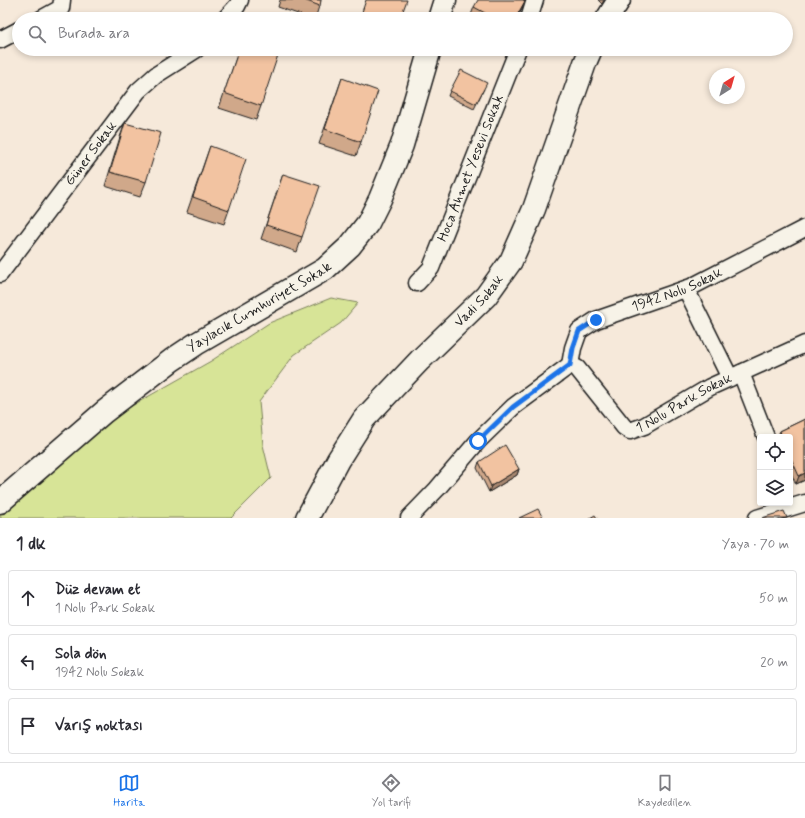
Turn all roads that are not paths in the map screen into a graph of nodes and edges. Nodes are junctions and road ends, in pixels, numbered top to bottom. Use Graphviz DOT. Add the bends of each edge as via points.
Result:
graph roads {
  1 [pos="240,0"];
  2 [pos="445,0"];
  3 [pos="535,0"];
  4 [pos="619,0"];
  5 [pos="65,3"];
  6 [pos="52,12"];
  7 [pos="231,12"];
  8 [pos="441,12"];
  9 [pos="531,12"];
  10 [pos="611,12"];
  11 [pos="12,34"];
  12 [pos="0,40"];
  13 [pos="185,56"];
  14 [pos="428,56"];
  15 [pos="515,56"];
  16 [pos="588,56"];
  17 [pos="805,228"];
  18 [pos="0,274"];
  19 [pos="417,283"];
  20 [pos="686,289"];
  21 [pos="805,344"];
  22 [pos="570,365"];
  23 [pos="736,375"];
  24 [pos="765,434"];
  25 [pos="0,502"];
  26 [pos="795,508"];
  27 [pos="307,518"];
  28 [pos="409,518"];
  29 [pos="757,518"];
  1 -- 7 [label="street"];
  2 -- 8 [label="street"];
  3 -- 9 [label="street"];
  4 -- 10 [label="street"];
  5 -- 6 [label="street"];
  11 -- 12 [label="street"];
  13 -- 18 [label="street, Güner Sokak" via="156,75 138,91"];
  14 -- 25 [label="street, Yaylacık Cumhuriyet Sokak" via="399,152 380,199 368,223 350,246 325,269 172,360 104,412"];
  15 -- 19 [label="street, Hoca Ahmet Yesevi Sokak" via="431,268"];
  16 -- 27 [label="street, Vadi Sokak" via="534,209 511,261 486,296 364,419 338,460"];
  17 -- 20 [label="street, 1942 Nolu Sokak"];
  20 -- 22 [label="street, 1942 Nolu Sokak" via="596,320 579,331"];
  20 -- 23 [label="street"];
  21 -- 23 [label="street, 1 Nolu Park Sokak"];
  22 -- 23 [label="street, 1 Nolu Park Sokak" via="577,368 624,427 630,431 644,426 710,387"];
  22 -- 28 [label="street" via="513,407 478,441"];
  23 -- 24 [label="street"];
  26 -- 29 [label="street"];
}
